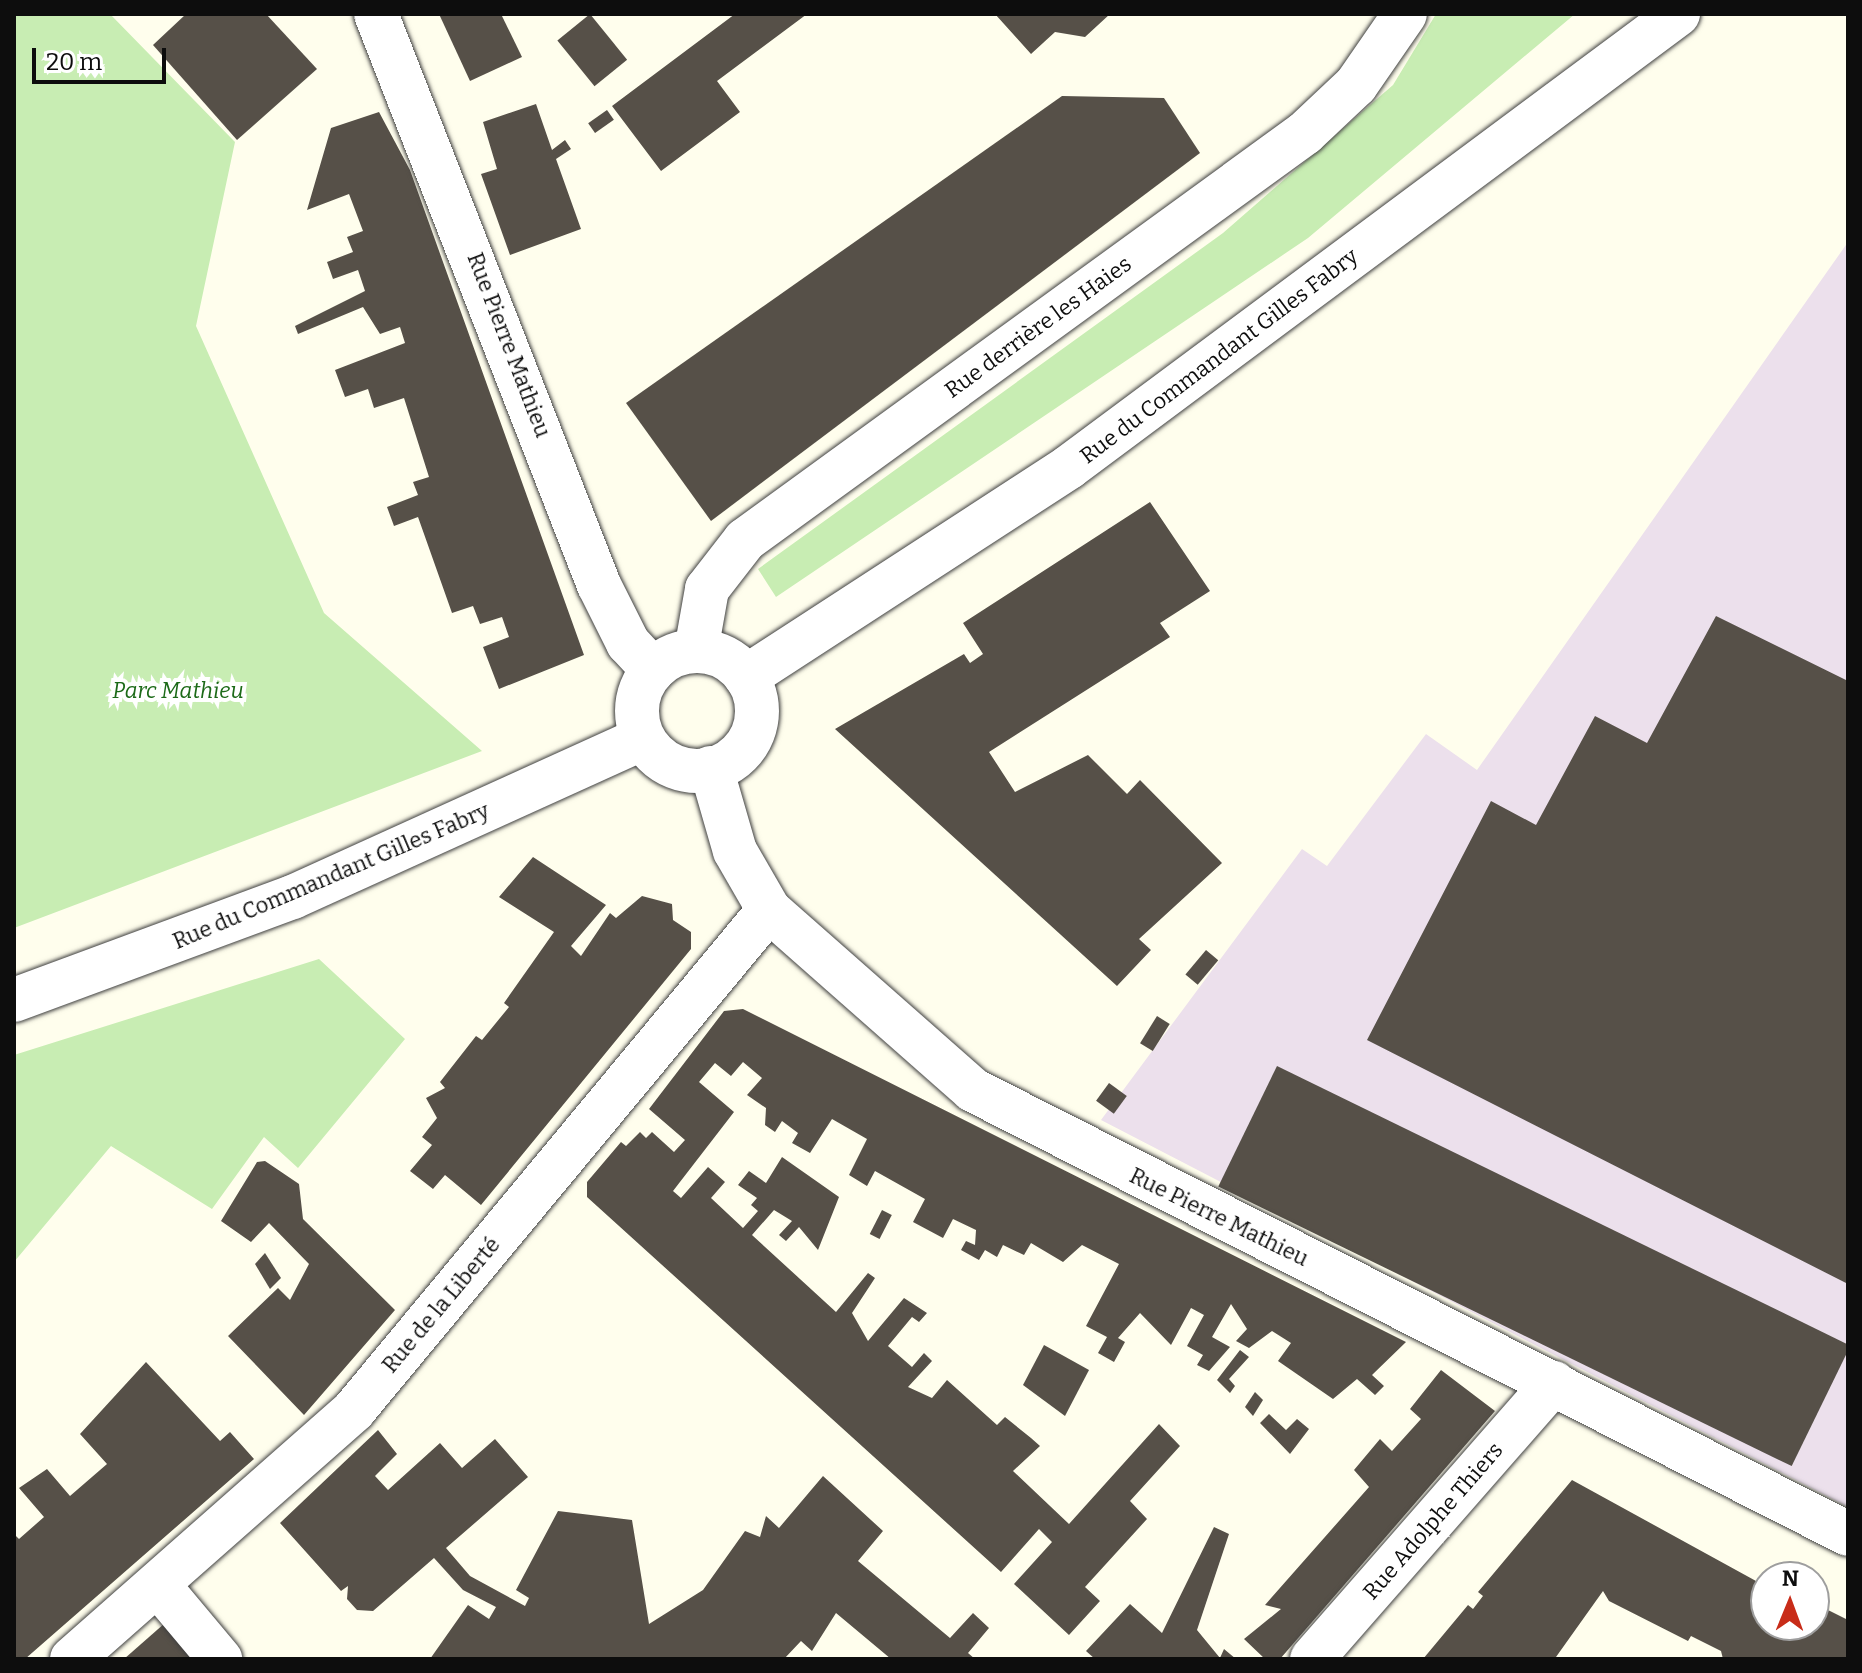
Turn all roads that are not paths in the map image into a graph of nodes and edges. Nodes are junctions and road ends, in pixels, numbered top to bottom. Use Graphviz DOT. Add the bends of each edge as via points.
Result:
graph roads {
  1 [pos="376,14"];
  2 [pos="1405,14"];
  3 [pos="1678,14"];
  4 [pos="696,651"];
  5 [pos="653,670"];
  6 [pos="746,677"];
  7 [pos="643,738"];
  8 [pos="711,768"];
  9 [pos="769,910"];
  10 [pos="14,1000"];
  11 [pos="1554,1383"];
  12 [pos="1848,1534"];
  13 [pos="158,1585"];
  14 [pos="72,1659"];
  15 [pos="220,1659"];
  16 [pos="1312,1659"];
  1 -- 5 [label="street, Rue Pierre Mathieu" via="599,585 628,643"];
  2 -- 4 [label="street, Rue derrière les Haies" via="1356,85 1305,133 745,540 707,589"];
  3 -- 6 [label="street, Rue du Commandant Gilles Fabry" via="1069,467"];
  4 -- 5 [label="street"];
  4 -- 6 [label="street" via="731,661"];
  5 -- 7 [label="street" via="638,698"];
  6 -- 8 [label="street" via="756,700 753,732 734,758"];
  7 -- 8 [label="street" via="672,765"];
  7 -- 10 [label="street, Rue du Commandant Gilles Fabry" via="293,897"];
  8 -- 9 [label="street, Rue Pierre Mathieu" via="735,851"];
  9 -- 11 [label="street, Rue Pierre Mathieu" via="945,1069 1000,1107"];
  9 -- 13 [label="street, Rue de la Liberté" via="354,1410"];
  11 -- 12 [label="street, Rue Pierre Mathieu"];
  11 -- 16 [label="street, Rue Adolphe Thiers"];
  13 -- 14 [label="street, Rue de la Liberté"];
  13 -- 15 [label="street"];
}
